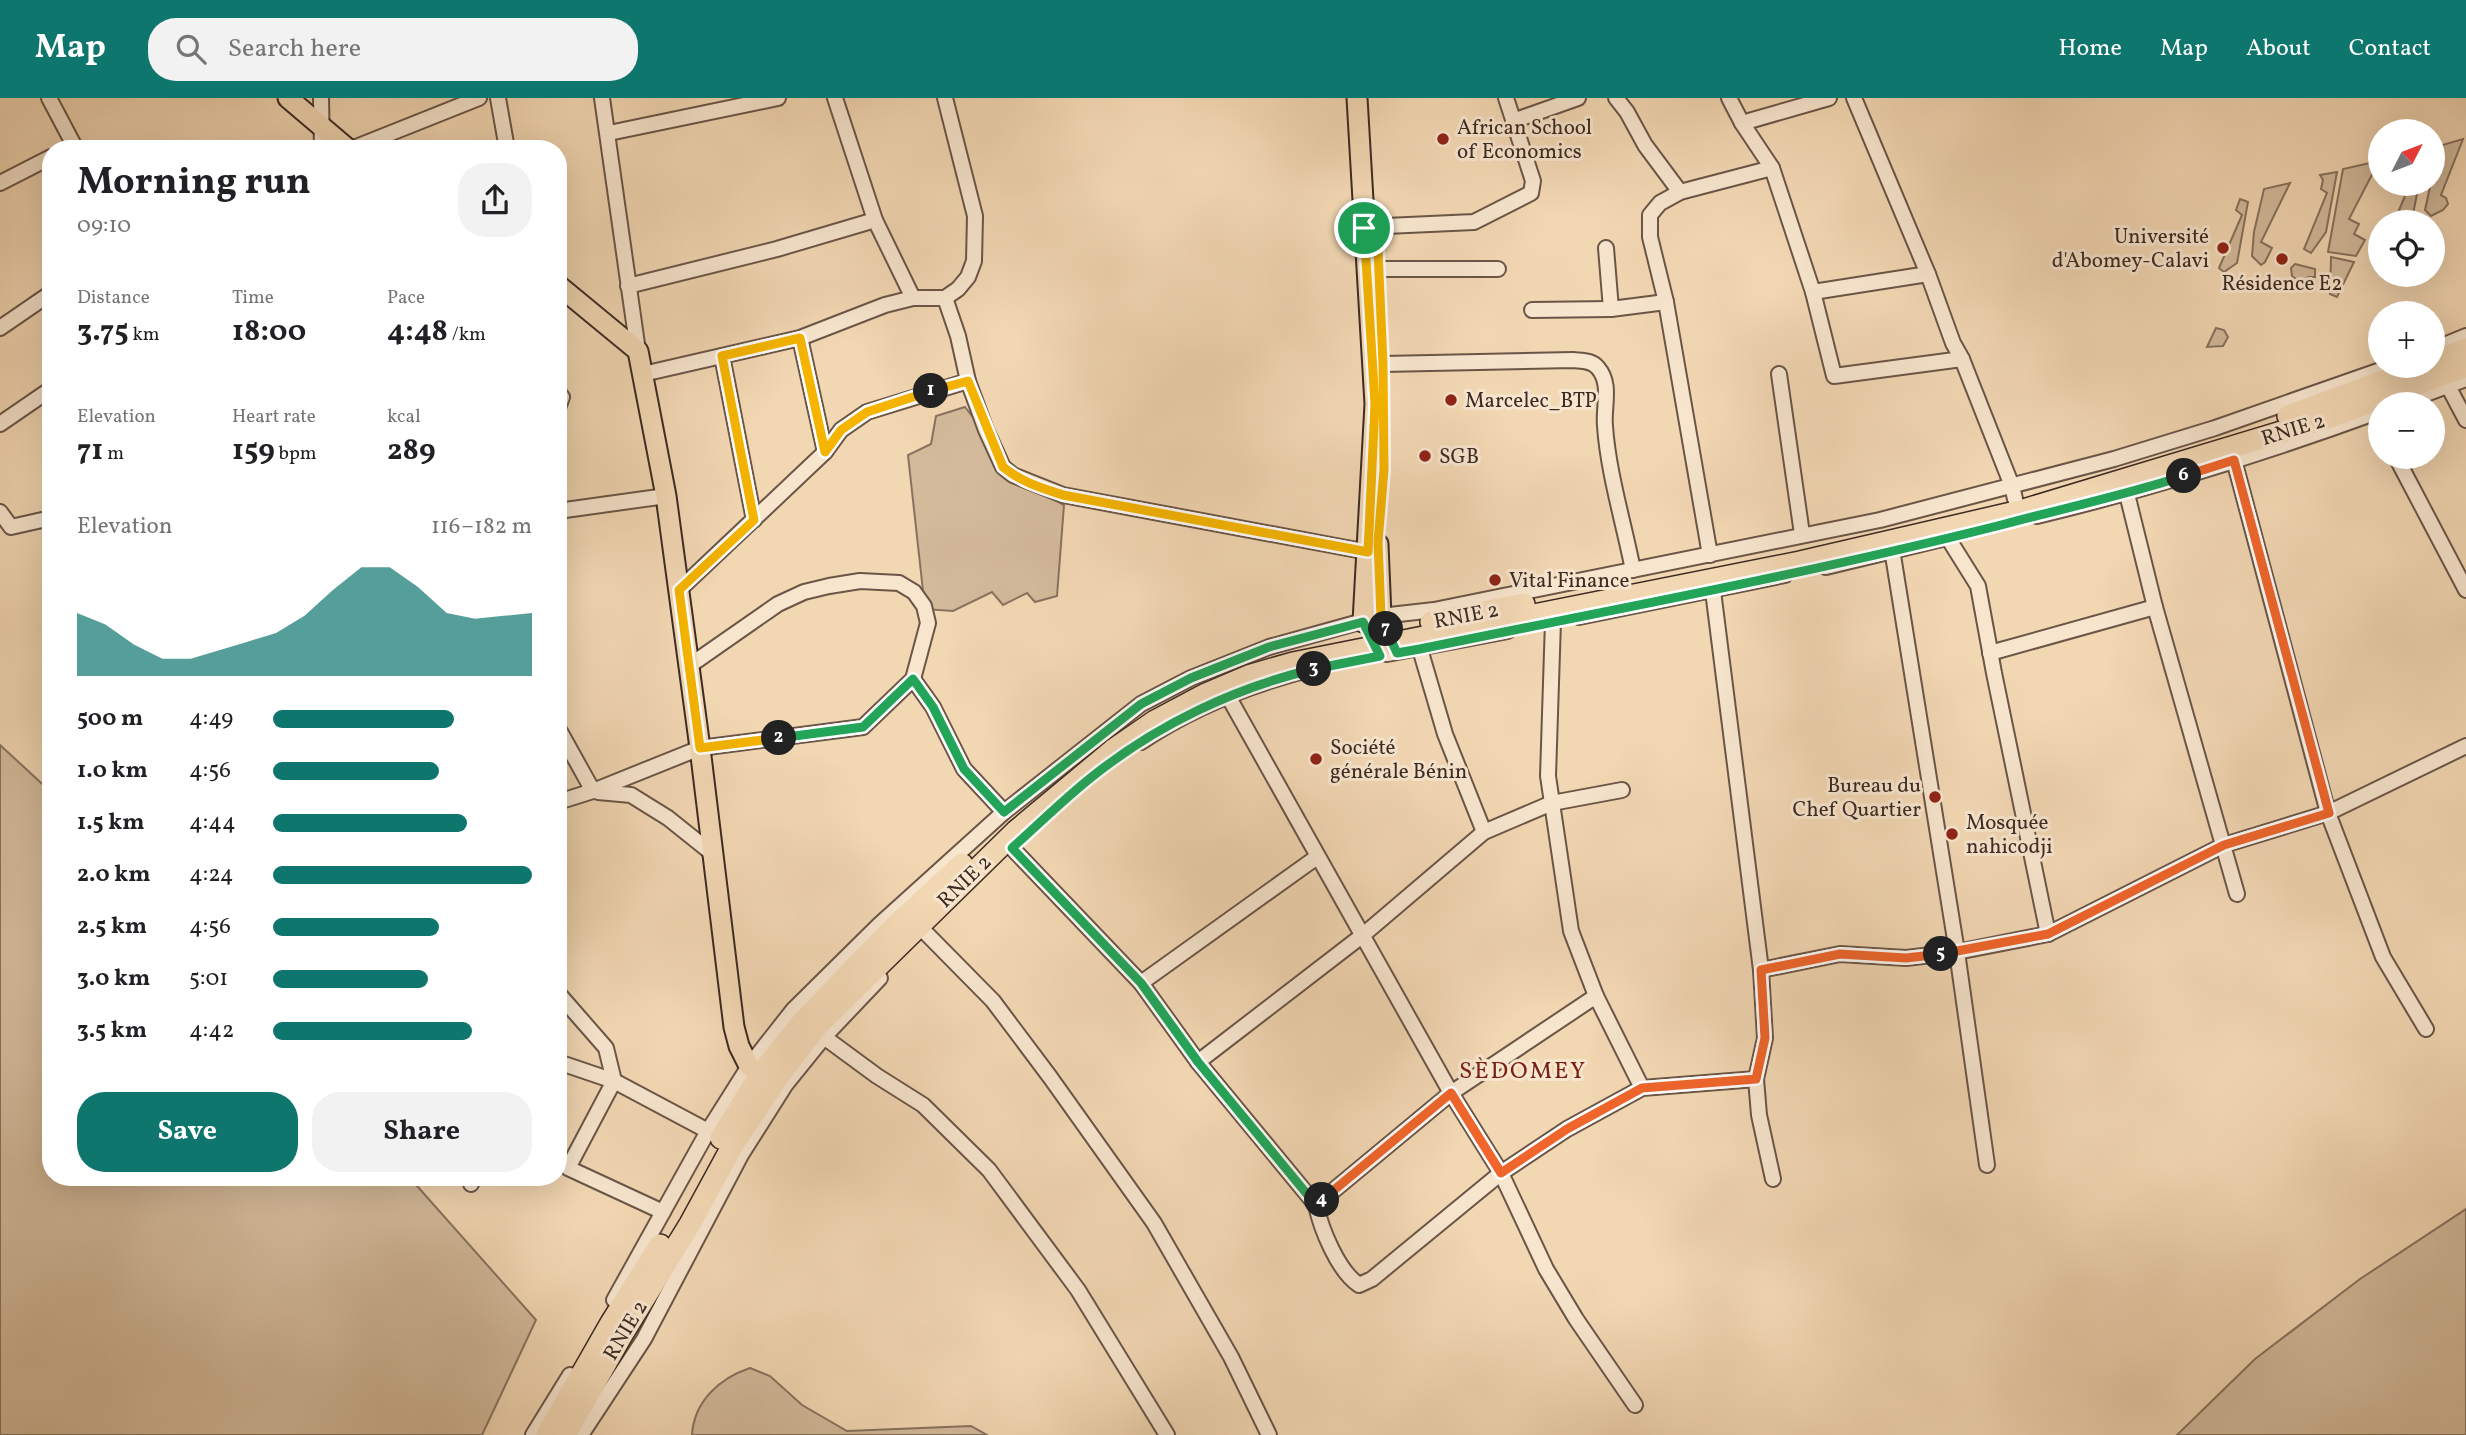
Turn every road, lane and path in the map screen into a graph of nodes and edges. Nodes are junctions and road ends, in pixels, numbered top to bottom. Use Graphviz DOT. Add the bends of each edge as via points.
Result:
graph roads {
  1 [pos="50,98"];
  2 [pos="288,98"];
  3 [pos="321,98"];
  4 [pos="479,98"];
  5 [pos="498,98"];
  6 [pos="603,98"];
  7 [pos="778,98"];
  8 [pos="837,98"];
  9 [pos="945,98"];
  10 [pos="1357,98"];
  11 [pos="1368,98"];
  12 [pos="1506,98"];
  13 [pos="1578,98"];
  14 [pos="1616,98"];
  15 [pos="1729,98"];
  16 [pos="1829,98"];
  17 [pos="1854,98"];
  18 [pos="1513,121"];
  19 [pos="1742,123"];
  20 [pos="322,125"];
  21 [pos="609,133"];
  22 [pos="69,140"];
  23 [pos="322,140"];
  24 [pos="340,140"];
  25 [pos="373,140"];
  26 [pos="505,140"];
  27 [pos="42,162"];
  28 [pos="1772,168"];
  29 [pos="0,183"];
  30 [pos="1681,192"];
  31 [pos="875,220"];
  32 [pos="1370,227"];
  33 [pos="1606,248"];
  34 [pos="1379,269"];
  35 [pos="1498,269"];
  36 [pos="1928,274"];
  37 [pos="628,286"];
  38 [pos="567,292"];
  39 [pos="1813,292"];
  40 [pos="913,298"];
  41 [pos="945,298"];
  42 [pos="42,299"];
  43 [pos="1666,302"];
  44 [pos="1611,309"];
  45 [pos="1532,310"];
  46 [pos="0,328"];
  47 [pos="2466,336"];
  48 [pos="800,338"];
  49 [pos="2445,345"];
  50 [pos="2466,349"];
  51 [pos="638,351"];
  52 [pos="722,356"];
  53 [pos="2445,358"];
  54 [pos="1962,359"];
  55 [pos="1383,364"];
  56 [pos="2466,366"];
  57 [pos="1779,373"];
  58 [pos="643,374"];
  59 [pos="2368,374"];
  60 [pos="2393,378"];
  61 [pos="2466,379"];
  62 [pos="968,381"];
  63 [pos="2448,386"];
  64 [pos="2432,392"];
  65 [pos="42,395"];
  66 [pos="2466,419"];
  67 [pos="2368,420"];
  68 [pos="0,424"];
  69 [pos="825,452"];
  70 [pos="2234,460"];
  71 [pos="2402,469"];
  72 [pos="2013,492"];
  73 [pos="2127,494"];
  74 [pos="666,496"];
  75 [pos="567,510"];
  76 [pos="0,512"];
  77 [pos="42,520"];
  78 [pos="754,520"];
  79 [pos="1802,534"];
  80 [pos="1948,538"];
  81 [pos="1892,547"];
  82 [pos="1368,552"];
  83 [pos="1710,555"];
  84 [pos="1633,570"];
  85 [pos="679,590"];
  86 [pos="2466,590"];
  87 [pos="1713,591"];
  88 [pos="2155,607"];
  89 [pos="1553,621"];
  90 [pos="1380,638"];
  91 [pos="1420,649"];
  92 [pos="1990,653"];
  93 [pos="689,666"];
  94 [pos="913,679"];
  95 [pos="1228,696"];
  96 [pos="567,744"];
  97 [pos="2466,746"];
  98 [pos="700,748"];
  99 [pos="1622,790"];
  100 [pos="593,791"];
  101 [pos="567,799"];
  102 [pos="1552,803"];
  103 [pos="1004,812"];
  104 [pos="2329,813"];
  105 [pos="1484,832"];
  106 [pos="2224,845"];
  107 [pos="1012,848"];
  108 [pos="713,854"];
  109 [pos="1317,857"];
  110 [pos="2237,894"];
  111 [pos="924,931"];
  112 [pos="2048,934"];
  113 [pos="1363,935"];
  114 [pos="1957,952"];
  115 [pos="1761,970"];
  116 [pos="1141,983"];
  117 [pos="1596,996"];
  118 [pos="567,1003"];
  119 [pos="2426,1029"];
  120 [pos="824,1037"];
  121 [pos="1198,1062"];
  122 [pos="567,1065"];
  123 [pos="762,1073"];
  124 [pos="1756,1079"];
  125 [pos="614,1081"];
  126 [pos="1642,1088"];
  127 [pos="1451,1093"];
  128 [pos="708,1131"];
  129 [pos="1987,1165"];
  130 [pos="1501,1173"];
  131 [pos="1773,1180"];
  132 [pos="1316,1205"];
  133 [pos="663,1212"];
  134 [pos="1635,1405"];
  135 [pos="533,1435"];
  136 [pos="547,1435"];
  137 [pos="565,1435"];
  138 [pos="581,1435"];
  139 [pos="1167,1435"];
  140 [pos="1269,1435"];
  1 -- 22 [label="street"];
  2 -- 20 [label="main road"];
  3 -- 20 [label="street"];
  4 -- 25 [label="street"];
  5 -- 26 [label="street"];
  6 -- 21 [label="street"];
  7 -- 21 [label="street"];
  8 -- 31 [label="street"];
  9 -- 41 [label="street" via="975,216 974,261 968,277"];
  10 -- 32 [label="main road"];
  11 -- 32 [label="main road"];
  12 -- 18 [label="street"];
  13 -- 18 [label="street"];
  14 -- 30 [label="street"];
  15 -- 19 [label="street"];
  16 -- 19 [label="street"];
  17 -- 36 [label="street"];
  18 -- 32 [label="street" via="1533,181 1531,193 1474,222"];
  19 -- 28 [label="street"];
  20 -- 23 [label="street"];
  20 -- 24 [label="main road"];
  21 -- 37 [label="street"];
  27 -- 29 [label="street"];
  28 -- 30 [label="street"];
  28 -- 39 [label="street"];
  30 -- 43 [label="street" via="1660,202 1650,215 1650,237"];
  31 -- 37 [label="street"];
  31 -- 40 [label="street"];
  32 -- 34 [label="main road"];
  32 -- 82 [label="main road" via="1375,404"];
  33 -- 44 [label="street"];
  34 -- 35 [label="street"];
  34 -- 55 [label="main road"];
  36 -- 39 [label="street"];
  36 -- 54 [label="street"];
  37 -- 51 [label="street"];
  38 -- 51 [label="main road"];
  39 -- 54 [label="street" via="1835,376"];
  40 -- 41 [label="street"];
  40 -- 48 [label="street"];
  41 -- 62 [label="street"];
  42 -- 46 [label="street"];
  43 -- 44 [label="street"];
  43 -- 83 [label="street"];
  44 -- 45 [label="street"];
  47 -- 49 [label="street"];
  48 -- 52 [label="street"];
  48 -- 69 [label="street"];
  50 -- 53 [label="highway"];
  51 -- 58 [label="main road"];
  52 -- 58 [label="street"];
  52 -- 78 [label="street"];
  54 -- 72 [label="street"];
  55 -- 84 [label="street" via="1573,360 1598,367 1607,397 1606,442"];
  55 -- 90 [label="main road"];
  56 -- 81 [label="highway, RNIE 2 / RNIE 2" via="2331,417"];
  57 -- 79 [label="street"];
  58 -- 74 [label="main road"];
  59 -- 72 [label="street"];
  60 -- 72 [label="highway, RNIE 2 / RNIE 2" via="2225,437"];
  61 -- 63 [label="street"];
  62 -- 69 [label="street" via="867,412 841,430"];
  62 -- 82 [label="street" via="1003,467 1033,485 1063,495"];
  63 -- 64 [label="street"];
  63 -- 66 [label="street"];
  65 -- 68 [label="street"];
  67 -- 70 [label="street"];
  69 -- 78 [label="street"];
  70 -- 73 [label="street"];
  70 -- 104 [label="street"];
  71 -- 86 [label="street"];
  72 -- 79 [label="street"];
  72 -- 90 [label="highway, RNIE 2 / RNIE 2" via="1884,531"];
  73 -- 80 [label="street"];
  73 -- 88 [label="street"];
  74 -- 75 [label="street"];
  74 -- 85 [label="main road"];
  76 -- 77 [label="street" via="11,527"];
  78 -- 85 [label="street"];
  79 -- 83 [label="street"];
  80 -- 81 [label="street"];
  80 -- 92 [label="street" via="1978,586"];
  81 -- 87 [label="street"];
  81 -- 90 [label="highway, RNIE 2 / RNIE 2" via="1611,601"];
  81 -- 114 [label="street"];
  82 -- 90 [label="main road"];
  83 -- 84 [label="street"];
  84 -- 90 [label="street" via="1434,610"];
  85 -- 93 [label="main road"];
  87 -- 89 [label="street"];
  87 -- 115 [label="street"];
  88 -- 92 [label="street"];
  88 -- 106 [label="street"];
  89 -- 91 [label="street"];
  89 -- 102 [label="street" via="1548,776"];
  90 -- 91 [label="street"];
  90 -- 95 [label="street"];
  90 -- 103 [label="street" via="1269,647 1191,678 1141,704"];
  90 -- 123 [label="highway, RNIE 2 / RNIE 2" via="1264,659 1194,688 1143,716 935,888 805,1019"];
  91 -- 105 [label="street" via="1445,734"];
  92 -- 112 [label="street"];
  93 -- 94 [label="street" via="778,604 804,592 860,581 898,583 914,592 928,622"];
  93 -- 98 [label="main road"];
  94 -- 98 [label="street" via="863,727"];
  94 -- 103 [label="street" via="933,707 964,769"];
  95 -- 107 [label="street" via="1151,736 1093,776"];
  95 -- 109 [label="street"];
  96 -- 100 [label="street"];
  97 -- 104 [label="street"];
  98 -- 100 [label="street"];
  98 -- 108 [label="main road"];
  99 -- 102 [label="street"];
  100 -- 101 [label="street"];
  100 -- 108 [label="street" via="631,795"];
  102 -- 105 [label="street"];
  102 -- 117 [label="street" via="1571,930"];
  103 -- 123 [label="street" via="793,1010"];
  104 -- 106 [label="street"];
  104 -- 119 [label="street" via="2383,957"];
  105 -- 113 [label="street"];
  106 -- 110 [label="street"];
  106 -- 112 [label="street"];
  107 -- 111 [label="street"];
  107 -- 116 [label="street"];
  108 -- 123 [label="main road" via="734,1027 739,1046"];
  109 -- 113 [label="street"];
  109 -- 116 [label="street"];
  111 -- 120 [label="street"];
  111 -- 140 [label="street" via="993,1001 1153,1223 1231,1357"];
  112 -- 114 [label="street"];
  113 -- 121 [label="street"];
  113 -- 127 [label="street"];
  114 -- 115 [label="street" via="1906,958 1840,954"];
  114 -- 129 [label="street"];
  115 -- 124 [label="street" via="1765,1038"];
  116 -- 121 [label="street"];
  117 -- 126 [label="street"];
  117 -- 127 [label="street"];
  118 -- 125 [label="street" via="606,1048"];
  120 -- 138 [label="street" via="786,1084 741,1155 644,1339"];
  120 -- 139 [label="street" via="923,1104 989,1171 1079,1290"];
  121 -- 132 [label="street"];
  122 -- 125 [label="street"];
  123 -- 128 [label="street"];
  123 -- 136 [label="highway, RNIE 2 / RNIE 2"];
  123 -- 137 [label="highway, RNIE 2 / RNIE 2" via="733,1145"];
  124 -- 126 [label="street"];
  124 -- 131 [label="street"];
  125 -- 128 [label="street"];
  125 -- 133 [label="street" via="568,1168"];
  126 -- 130 [label="street" via="1567,1129"];
  127 -- 130 [label="street"];
  127 -- 132 [label="street"];
  128 -- 133 [label="street"];
  130 -- 132 [label="street" via="1360,1285 1349,1278 1320,1225"];
  130 -- 134 [label="street" via="1546,1269"];
  133 -- 135 [label="street"];
}
